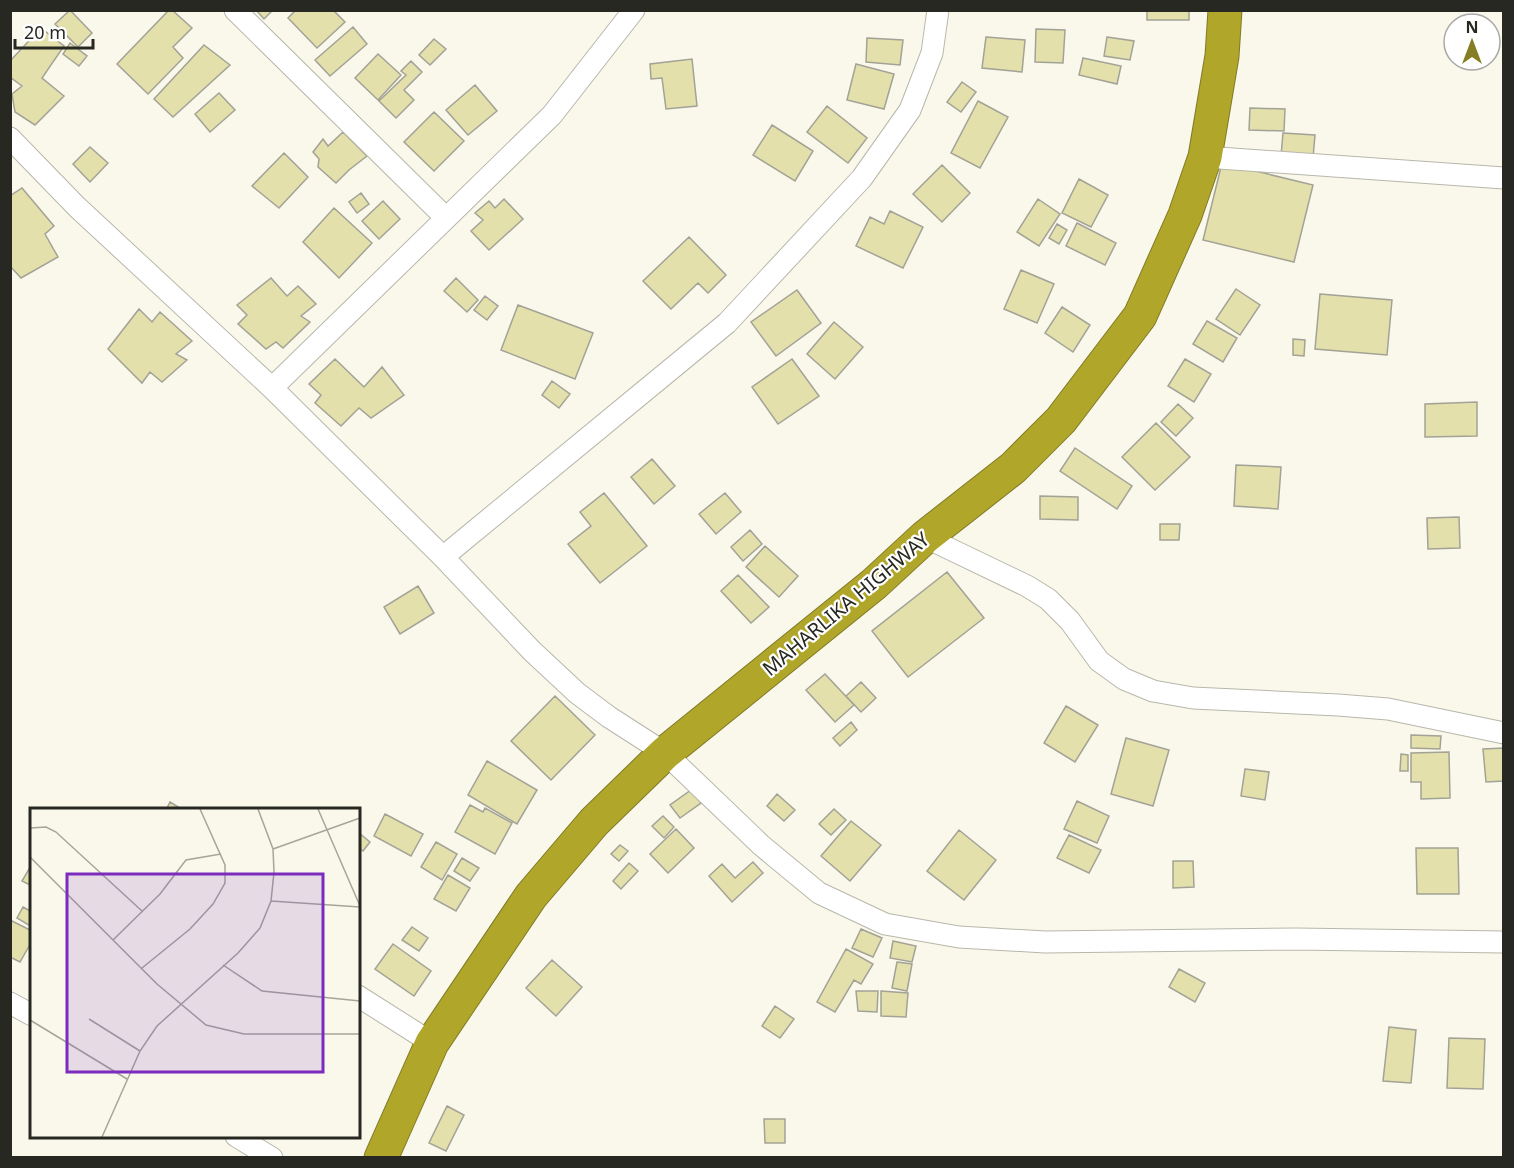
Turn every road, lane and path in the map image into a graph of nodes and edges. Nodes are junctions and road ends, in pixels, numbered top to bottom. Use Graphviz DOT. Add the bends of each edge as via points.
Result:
graph roads {
  1 [pos="235,10"];
  2 [pos="634,10"];
  3 [pos="938,10"];
  4 [pos="1225,10"];
  5 [pos="10,138"];
  6 [pos="1204,158"];
  7 [pos="1503,178"];
  8 [pos="446,218"];
  9 [pos="272,388"];
  10 [pos="925,537"];
  11 [pos="443,557"];
  12 [pos="1503,733"];
  13 [pos="665,753"];
  14 [pos="1503,942"];
  15 [pos="360,997"];
  16 [pos="10,1003"];
  17 [pos="30,1014"];
  18 [pos="432,1043"];
  19 [pos="238,1138"];
  20 [pos="272,1158"];
  21 [pos="381,1158"];
  1 -- 8 [label="street"];
  2 -- 8 [label="street" via="552,115"];
  3 -- 11 [label="street" via="932,53 910,110 862,178 727,323"];
  4 -- 6 [label="highway, MAHARLIKA HIGHWAY" via="1222,56"];
  5 -- 9 [label="street" via="77,207"];
  6 -- 7 [label="street"];
  6 -- 10 [label="highway, MAHARLIKA HIGHWAY" via="1185,215 1140,316 1061,420 1013,468"];
  8 -- 9 [label="street"];
  9 -- 11 [label="street"];
  10 -- 12 [label="street" via="1048,599 1100,661 1124,679 1153,691 1192,698 1388,709"];
  10 -- 13 [label="highway, MAHARLIKA HIGHWAY" via="874,584"];
  11 -- 13 [label="street" via="577,693"];
  13 -- 14 [label="street" via="761,844 819,892 885,924 959,937 1045,942"];
  13 -- 18 [label="highway, MAHARLIKA HIGHWAY" via="594,822 531,896"];
  15 -- 18 [label="street"];
  16 -- 17 [label="street"];
  18 -- 21 [label="highway, MAHARLIKA HIGHWAY"];
  19 -- 20 [label="street"];
}
